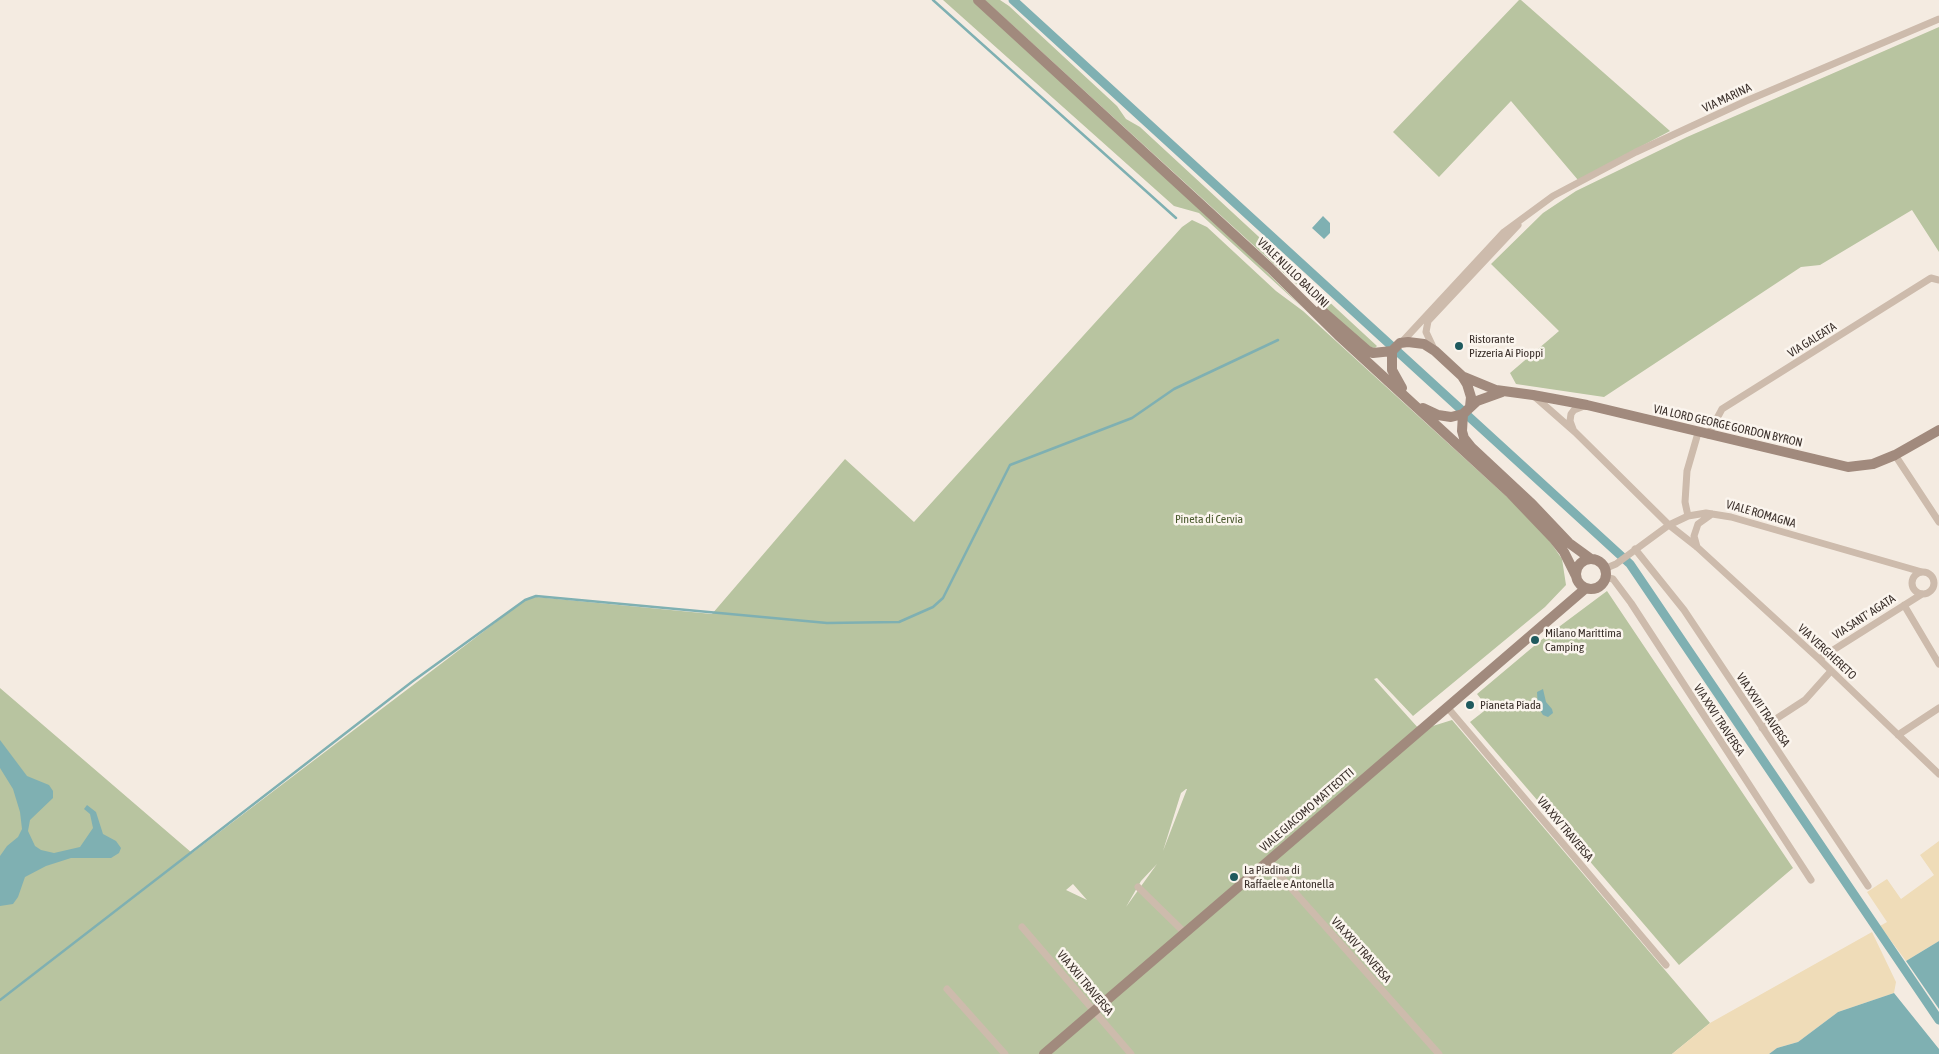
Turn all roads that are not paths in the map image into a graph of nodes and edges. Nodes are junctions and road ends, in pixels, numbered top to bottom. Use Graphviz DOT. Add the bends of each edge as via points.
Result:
graph roads {
  1 [pos="978,0"];
  2 [pos="1939,19"];
  3 [pos="1531,212"];
  4 [pos="1270,268"];
  5 [pos="1939,280"];
  6 [pos="1400,343"];
  7 [pos="1392,351"];
  8 [pos="1435,352"];
  9 [pos="1462,376"];
  10 [pos="1503,392"];
  11 [pos="1533,395"];
  12 [pos="1412,402"];
  13 [pos="1586,405"];
  14 [pos="1467,410"];
  15 [pos="1939,430"];
  16 [pos="1575,432"];
  17 [pos="1703,434"];
  18 [pos="1896,454"];
  19 [pos="1714,513"];
  20 [pos="1688,516"];
  21 [pos="1939,522"];
  22 [pos="1669,525"];
  23 [pos="1697,547"];
  24 [pos="1634,550"];
  25 [pos="1591,559"];
  26 [pos="1881,562"];
  27 [pos="1922,572"];
  28 [pos="1605,573"];
  29 [pos="1939,574"];
  30 [pos="1930,575"];
  31 [pos="1913,580"];
  32 [pos="1580,583"];
  33 [pos="1939,583"];
  34 [pos="1932,589"];
  35 [pos="1922,594"];
  36 [pos="1904,605"];
  37 [pos="1819,659"];
  38 [pos="1939,664"];
  39 [pos="1831,671"];
  40 [pos="1447,707"];
  41 [pos="1939,708"];
  42 [pos="1762,728"];
  43 [pos="1898,736"];
  44 [pos="1939,774"];
  45 [pos="1267,861"];
  46 [pos="1811,880"];
  47 [pos="1868,886"];
  48 [pos="1138,887"];
  49 [pos="1022,927"];
  50 [pos="1184,932"];
  51 [pos="1666,965"];
  52 [pos="947,989"];
  53 [pos="1093,1010"];
  54 [pos="1005,1054"];
  55 [pos="1044,1054"];
  56 [pos="1132,1054"];
  57 [pos="1439,1054"];
  1 -- 4 [label="street, VIALE NULLO BALDINI"];
  2 -- 3 [label="street, VIA MARINA" via="1644,148 1553,196"];
  3 -- 6 [label="street, VIA MARINA" via="1504,232"];
  3 -- 8 [label="street, VIA MARINA" via="1428,321 1426,332"];
  4 -- 7 [label="street" via="1368,351"];
  4 -- 12 [label="street, VIALE NULLO BALDINI" via="1338,336"];
  5 -- 17 [label="street, VIA GALEATA" via="1931,278 1722,409"];
  6 -- 7 [label="street"];
  6 -- 8 [label="street" via="1418,343"];
  7 -- 12 [label="street" via="1392,370"];
  8 -- 9 [label="street"];
  9 -- 10 [label="street, VIA LORD GEORGE GORDON BYRON"];
  9 -- 14 [label="street" via="1470,391"];
  10 -- 11 [label="street, VIA LORD GEORGE GORDON BYRON"];
  10 -- 14 [label="street, VIA LORD GEORGE GORDON BYRON" via="1482,399"];
  11 -- 13 [label="street, VIA LORD GEORGE GORDON BYRON"];
  11 -- 16 [label="street, VIA VERGHERETO"];
  12 -- 14 [label="street" via="1445,416"];
  12 -- 32 [label="street, VIALE NULLO BALDINI" via="1510,493 1553,538"];
  13 -- 16 [label="street" via="1571,414"];
  13 -- 17 [label="street, VIA LORD GEORGE GORDON BYRON"];
  14 -- 25 [label="street" via="1462,431 1472,448 1569,543"];
  15 -- 18 [label="street, VIA LORD GEORGE GORDON BYRON"];
  16 -- 22 [label="street, VIA VERGHERETO"];
  17 -- 18 [label="street, VIA LORD GEORGE GORDON BYRON" via="1848,467 1873,464"];
  17 -- 20 [label="street" via="1687,471 1685,502"];
  18 -- 21 [label="street"];
  19 -- 20 [label="street, VIALE ROMAGNA"];
  19 -- 23 [label="street" via="1698,524 1694,536"];
  19 -- 26 [label="street, VIALE ROMAGNA"];
  20 -- 22 [label="street, VIALE ROMAGNA"];
  22 -- 23 [label="street, VIA VERGHERETO"];
  22 -- 24 [label="street, VIALE ROMAGNA"];
  23 -- 37 [label="street, VIA VERGHERETO"];
  24 -- 28 [label="street, VIALE ROMAGNA"];
  24 -- 42 [label="street, VIA XXVII TRAVERSA" via="1684,610"];
  25 -- 28 [label="street" via="1599,562"];
  25 -- 32 [label="street" via="1578,566"];
  26 -- 27 [label="street, VIALE ROMAGNA"];
  26 -- 31 [label="street, VIALE ROMAGNA" via="1902,570"];
  27 -- 30 [label="street, VIALE ROMAGNA"];
  27 -- 31 [label="street"];
  28 -- 32 [label="street" via="1600,586"];
  28 -- 46 [label="street, VIA XXVI TRAVERSA" via="1631,603"];
  29 -- 30 [label="street, VIALE ROMAGNA"];
  30 -- 34 [label="street" via="1934,583"];
  31 -- 35 [label="street, VIALE ROMAGNA" via="1914,589"];
  32 -- 40 [label="street, VIALE GIACOMO MATTEOTTI" via="1565,605"];
  33 -- 34 [label="street"];
  34 -- 35 [label="street"];
  35 -- 36 [label="street, VIA SANT' AGATA"];
  36 -- 37 [label="street, VIA SANT' AGATA"];
  36 -- 38 [label="street"];
  37 -- 39 [label="street, VIA VERGHERETO"];
  39 -- 42 [label="street" via="1805,700"];
  39 -- 43 [label="street, VIA VERGHERETO"];
  40 -- 45 [label="street, VIALE GIACOMO MATTEOTTI"];
  40 -- 51 [label="street, VIA XXV TRAVERSA"];
  41 -- 43 [label="street"];
  42 -- 47 [label="street, VIA XXVII TRAVERSA"];
  43 -- 44 [label="street, VIA VERGHERETO"];
  45 -- 50 [label="street, VIALE GIACOMO MATTEOTTI"];
  45 -- 57 [label="street, VIA XXIV TRAVERSA"];
  48 -- 50 [label="street"];
  49 -- 53 [label="street, VIA XXII TRAVERSA"];
  50 -- 53 [label="street, VIALE GIACOMO MATTEOTTI"];
  52 -- 54 [label="street"];
  53 -- 55 [label="street, VIALE GIACOMO MATTEOTTI"];
  53 -- 56 [label="street, VIA XXII TRAVERSA"];
}
